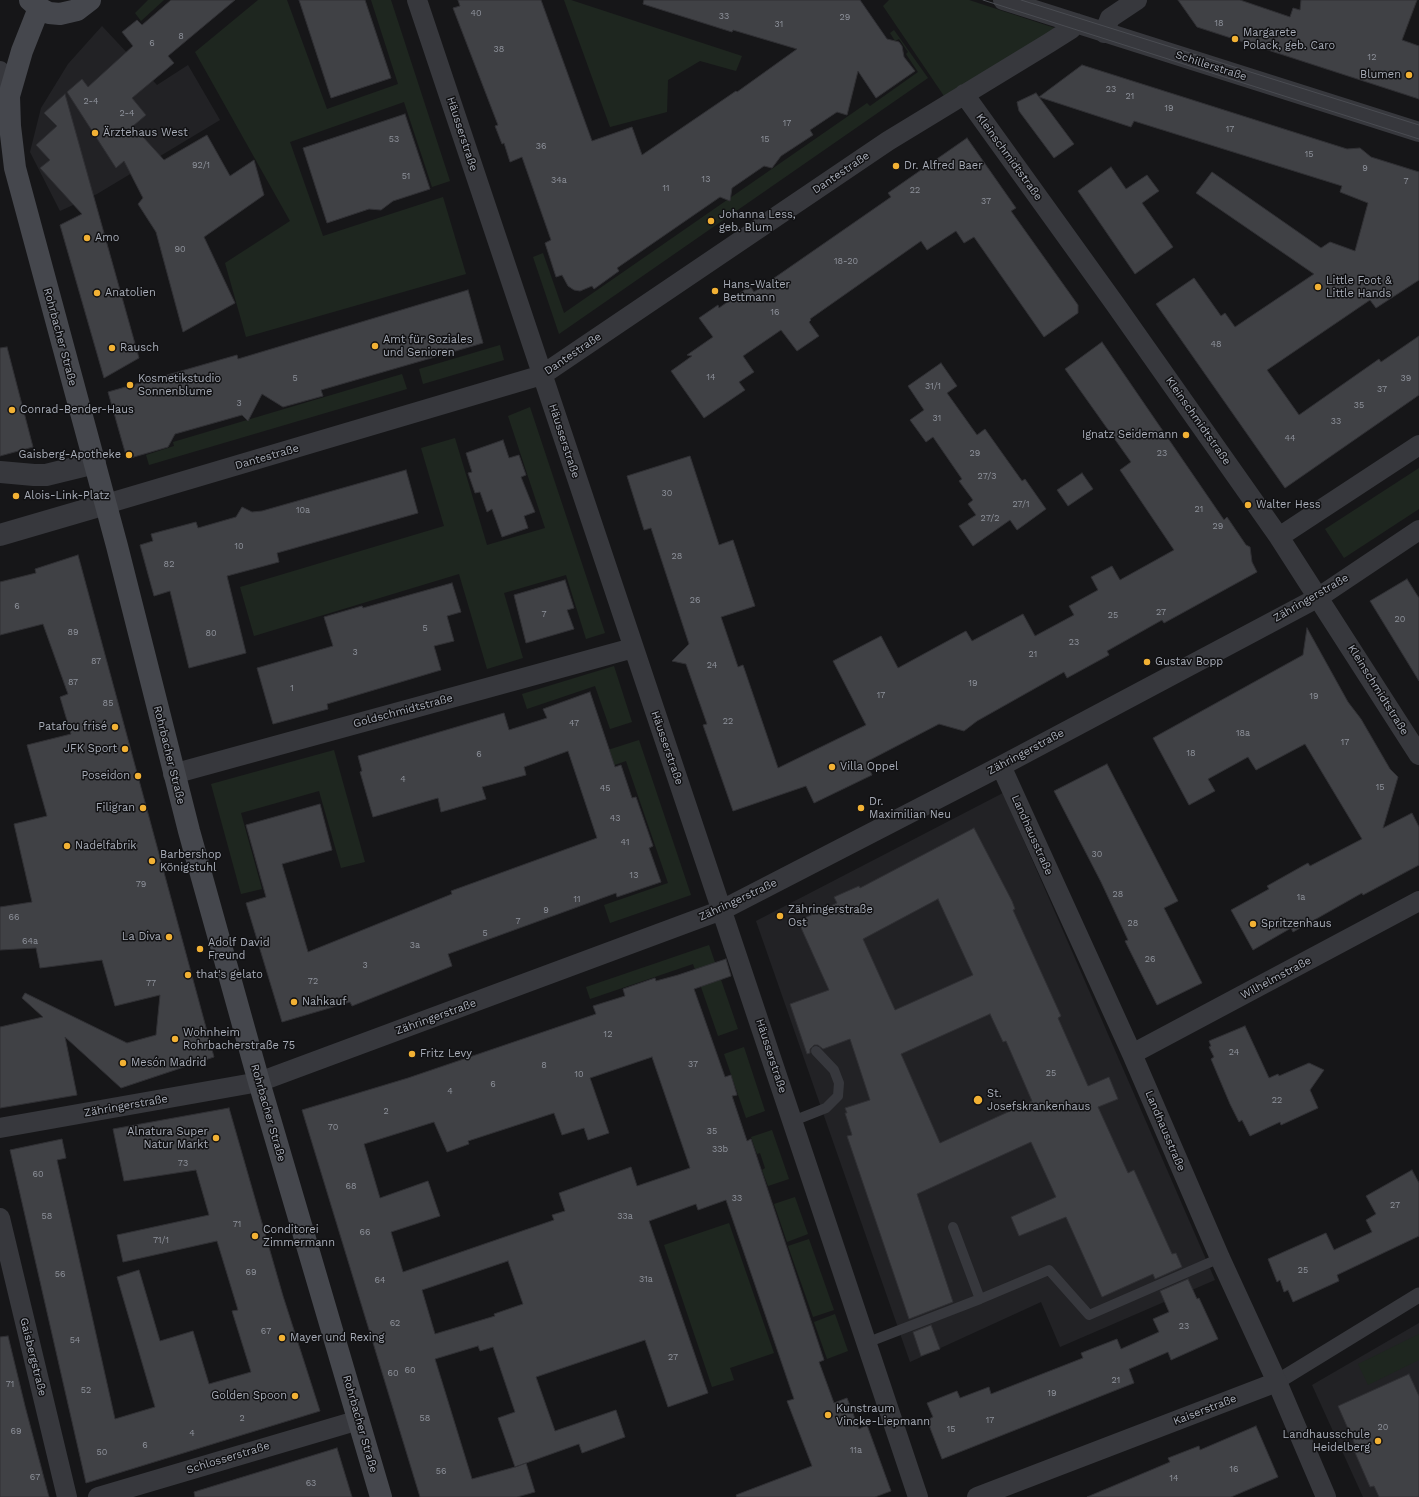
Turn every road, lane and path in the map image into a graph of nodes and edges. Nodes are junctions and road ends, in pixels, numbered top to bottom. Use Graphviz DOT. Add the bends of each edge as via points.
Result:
graph roads {
  1 [pos="90,0"];
  2 [pos="417,0"];
  3 [pos="1003,0"];
  4 [pos="1137,0"];
  5 [pos="34,4"];
  6 [pos="1076,23"];
  7 [pos="1104,33"];
  8 [pos="0,71"];
  9 [pos="964,94"];
  10 [pos="9,96"];
  11 [pos="1419,132"];
  12 [pos="542,375"];
  13 [pos="1419,445"];
  14 [pos="95,464"];
  15 [pos="0,472"];
  16 [pos="106,504"];
  17 [pos="1419,530"];
  18 [pos="0,535"];
  19 [pos="1279,537"];
  20 [pos="1319,597"];
  21 [pos="633,648"];
  22 [pos="1419,755"];
  23 [pos="1001,766"];
  24 [pos="173,774"];
  25 [pos="1419,901"];
  26 [pos="722,910"];
  27 [pos="816,1051"];
  28 [pos="1132,1054"];
  29 [pos="259,1082"];
  30 [pos="792,1121"];
  31 [pos="0,1128"];
  32 [pos="0,1218"];
  33 [pos="953,1227"];
  34 [pos="4,1254"];
  35 [pos="1220,1258"];
  36 [pos="1419,1295"];
  37 [pos="980,1299"];
  38 [pos="866,1342"];
  39 [pos="1277,1382"];
  40 [pos="359,1420"];
  41 [pos="67,1497"];
  42 [pos="98,1497"];
  43 [pos="381,1497"];
  44 [pos="918,1497"];
  45 [pos="977,1497"];
  46 [pos="1326,1497"];
  1 -- 5 [label="main road, Rohrbacher Straße" via="77,10 60,14 50,13"];
  2 -- 12 [label="street, Häusserstraße"];
  3 -- 6 [label="street, Schillerstraße"];
  4 -- 7 [label="street" via="1110,18"];
  5 -- 10 [label="main road, Rohrbacher Straße"];
  6 -- 7 [label="street, Schillerstraße"];
  6 -- 9 [label="street, Dantestraße" via="1065,33"];
  7 -- 11 [label="street, Schillerstraße"];
  8 -- 10 [label="street"];
  9 -- 12 [label="street, Dantestraße" via="888,141"];
  9 -- 19 [label="street, Kleinschmidtstraße"];
  10 -- 14 [label="main road, Rohrbacher Straße" via="15,168"];
  12 -- 16 [label="street, Dantestraße"];
  12 -- 21 [label="street, Häusserstraße"];
  13 -- 19 [label="street"];
  14 -- 15 [label="street" via="46,475"];
  14 -- 16 [label="main road, Rohrbacher Straße"];
  16 -- 18 [label="street, Dantestraße"];
  16 -- 24 [label="main road, Rohrbacher Straße"];
  17 -- 20 [label="street, Zähringerstraße"];
  19 -- 20 [label="street, Kleinschmidtstraße"];
  20 -- 22 [label="street, Kleinschmidtstraße"];
  20 -- 23 [label="street, Zähringerstraße"];
  21 -- 24 [label="street, Goldschmidtstraße"];
  21 -- 26 [label="street, Häusserstraße"];
  23 -- 26 [label="street, Zähringerstraße"];
  23 -- 28 [label="street, Landhausstraße"];
  24 -- 29 [label="main road, Rohrbacher Straße"];
  25 -- 28 [label="street, Wilhelmstraße"];
  26 -- 29 [label="street, Zähringerstraße"];
  26 -- 30 [label="street, Häusserstraße"];
  27 -- 30 [label="lane" via="834,1070 839,1083 838,1096 826,1108"];
  28 -- 35 [label="street, Landhausstraße"];
  29 -- 31 [label="street, Zähringerstraße"];
  29 -- 40 [label="main road, Rohrbacher Straße"];
  30 -- 38 [label="street, Häusserstraße"];
  32 -- 34 [label="street, Gaisbergstraße"];
  33 -- 37 [label="lane"];
  34 -- 41 [label="street, Gaisbergstraße"];
  35 -- 37 [label="lane" via="1089,1315 1049,1270"];
  35 -- 39 [label="street, Landhausstraße"];
  36 -- 39 [label="street, Kaiserstraße"];
  37 -- 38 [label="lane"];
  38 -- 44 [label="street, Häusserstraße"];
  39 -- 45 [label="street, Kaiserstraße"];
  39 -- 46 [label="street, Landhausstraße"];
  40 -- 42 [label="street, Schlosserstraße"];
  40 -- 43 [label="main road, Rohrbacher Straße"];
}
